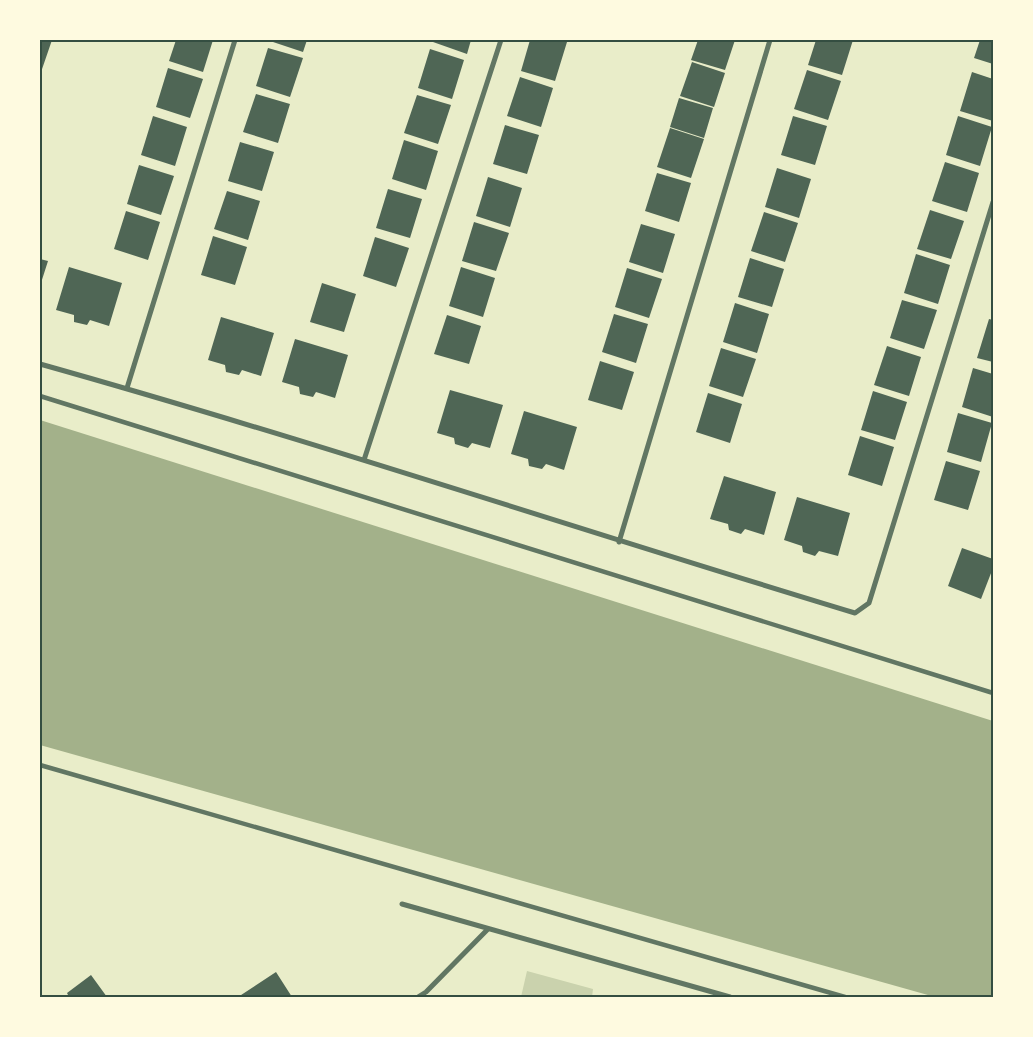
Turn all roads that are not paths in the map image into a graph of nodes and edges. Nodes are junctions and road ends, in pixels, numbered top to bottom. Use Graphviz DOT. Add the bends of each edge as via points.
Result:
graph roads {
  1 [pos="235,40"];
  2 [pos="501,40"];
  3 [pos="770,40"];
  4 [pos="993,202"];
  5 [pos="40,364"];
  6 [pos="127,388"];
  7 [pos="40,396"];
  8 [pos="364,460"];
  9 [pos="619,542"];
  10 [pos="993,693"];
  11 [pos="40,765"];
  12 [pos="402,904"];
  13 [pos="488,929"];
  14 [pos="418,997"];
  15 [pos="730,997"];
  16 [pos="845,997"];
  1 -- 6 [label="street"];
  2 -- 8 [label="street"];
  3 -- 9 [label="street"];
  4 -- 9 [label="street" via="869,603 855,613"];
  5 -- 6 [label="street"];
  6 -- 8 [label="street"];
  7 -- 10 [label="street"];
  8 -- 9 [label="street"];
  11 -- 16 [label="street"];
  12 -- 13 [label="street"];
  13 -- 14 [label="street"];
  13 -- 15 [label="street"];
}
